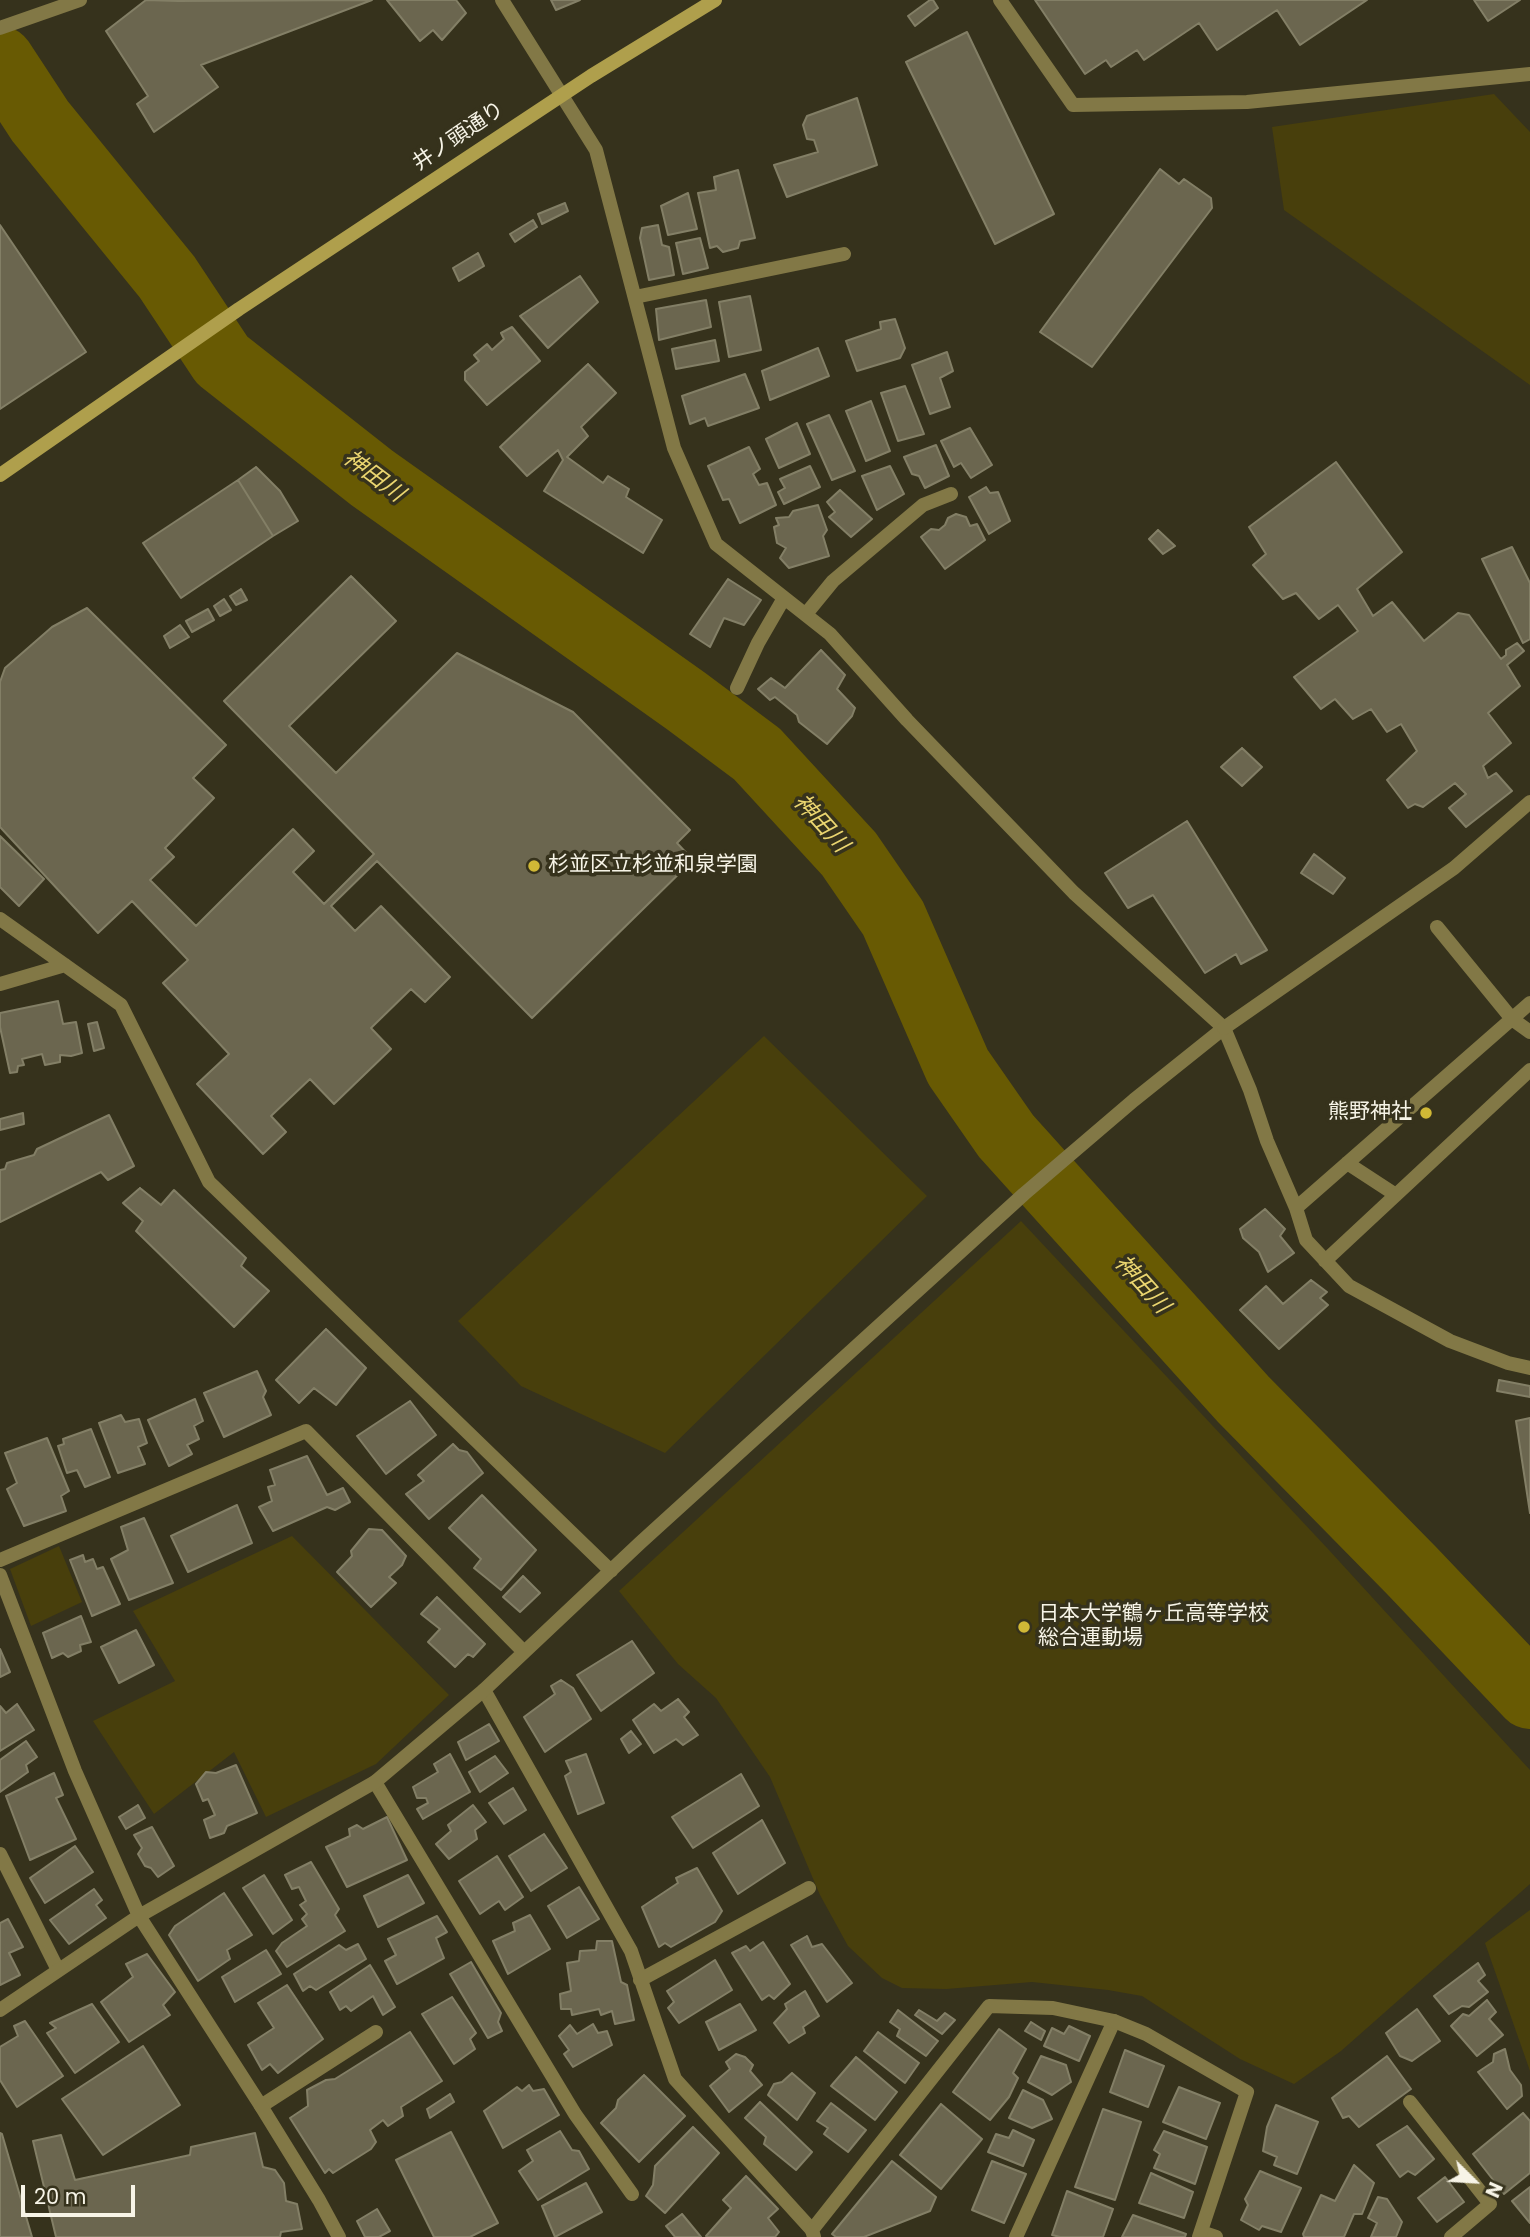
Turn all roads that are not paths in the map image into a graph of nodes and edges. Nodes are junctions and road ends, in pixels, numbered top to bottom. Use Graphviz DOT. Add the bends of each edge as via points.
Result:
graph roads {
  1 [pos="80,0"];
  2 [pos="502,0"];
  3 [pos="715,0"];
  4 [pos="1000,0"];
  5 [pos="4,27"];
  6 [pos="1529,76"];
  7 [pos="844,254"];
  8 [pos="635,298"];
  9 [pos="0,475"];
  10 [pos="951,494"];
  11 [pos="784,598"];
  12 [pos="806,614"];
  13 [pos="737,688"];
  14 [pos="1530,802"];
  15 [pos="0,919"];
  16 [pos="1437,927"];
  17 [pos="65,964"];
  18 [pos="0,984"];
  19 [pos="1530,1003"];
  20 [pos="1512,1019"];
  21 [pos="1224,1028"];
  22 [pos="1530,1032"];
  23 [pos="1530,1070"];
  24 [pos="1347,1163"];
  25 [pos="1396,1195"];
  26 [pos="1296,1208"];
  27 [pos="1325,1261"];
  28 [pos="1530,1368"];
  29 [pos="0,1560"];
  30 [pos="611,1571"];
  31 [pos="0,1575"];
  32 [pos="524,1652"];
  33 [pos="484,1690"];
  34 [pos="375,1782"];
  35 [pos="0,1854"];
  36 [pos="808,1888"];
  37 [pos="139,1916"];
  38 [pos="58,1970"];
  39 [pos="640,1980"];
  40 [pos="0,2010"];
  41 [pos="1114,2021"];
  42 [pos="376,2032"];
  43 [pos="1409,2102"];
  44 [pos="261,2106"];
  45 [pos="632,2194"];
  46 [pos="813,2234"];
  47 [pos="1200,2234"];
  48 [pos="338,2237"];
  49 [pos="1016,2237"];
  50 [pos="1216,2237"];
  51 [pos="1451,2237"];
  1 -- 5 [label="street"];
  2 -- 8 [label="street" via="596,150"];
  3 -- 9 [label="main road, 井ノ頭通り" via="537,111"];
  4 -- 6 [label="street" via="1073,105 1247,102"];
  7 -- 8 [label="street"];
  8 -- 11 [label="street" via="674,448 716,544"];
  10 -- 12 [label="street" via="923,505 833,581"];
  11 -- 12 [label="street"];
  11 -- 13 [label="street"];
  12 -- 21 [label="street" via="1074,893"];
  14 -- 21 [label="street" via="1454,868"];
  15 -- 17 [label="street"];
  16 -- 20 [label="street"];
  17 -- 18 [label="street"];
  17 -- 30 [label="street" via="121,1005 209,1182"];
  19 -- 20 [label="street"];
  20 -- 22 [label="street"];
  20 -- 24 [label="street"];
  21 -- 26 [label="street"];
  21 -- 30 [label="street" via="1024,1194"];
  23 -- 25 [label="street"];
  24 -- 25 [label="street"];
  24 -- 26 [label="street"];
  25 -- 27 [label="street"];
  26 -- 27 [label="street" via="1306,1240"];
  27 -- 28 [label="street" via="1349,1286 1450,1341"];
  29 -- 32 [label="street" via="306,1431"];
  30 -- 32 [label="street"];
  31 -- 37 [label="street" via="75,1771"];
  32 -- 33 [label="street"];
  33 -- 34 [label="street"];
  33 -- 39 [label="street" via="631,1951"];
  34 -- 37 [label="street"];
  34 -- 45 [label="street" via="575,2114"];
  35 -- 38 [label="street"];
  36 -- 39 [label="street"];
  37 -- 38 [label="street"];
  37 -- 44 [label="street"];
  38 -- 40 [label="street"];
  39 -- 46 [label="street" via="675,2079"];
  41 -- 46 [label="street" via="1054,2008 989,2006"];
  41 -- 47 [label="street" via="1146,2034 1247,2092"];
  41 -- 49 [label="street"];
  42 -- 44 [label="street"];
  43 -- 51 [label="street" via="1490,2204"];
  44 -- 48 [label="street"];
  47 -- 50 [label="street"];
}
